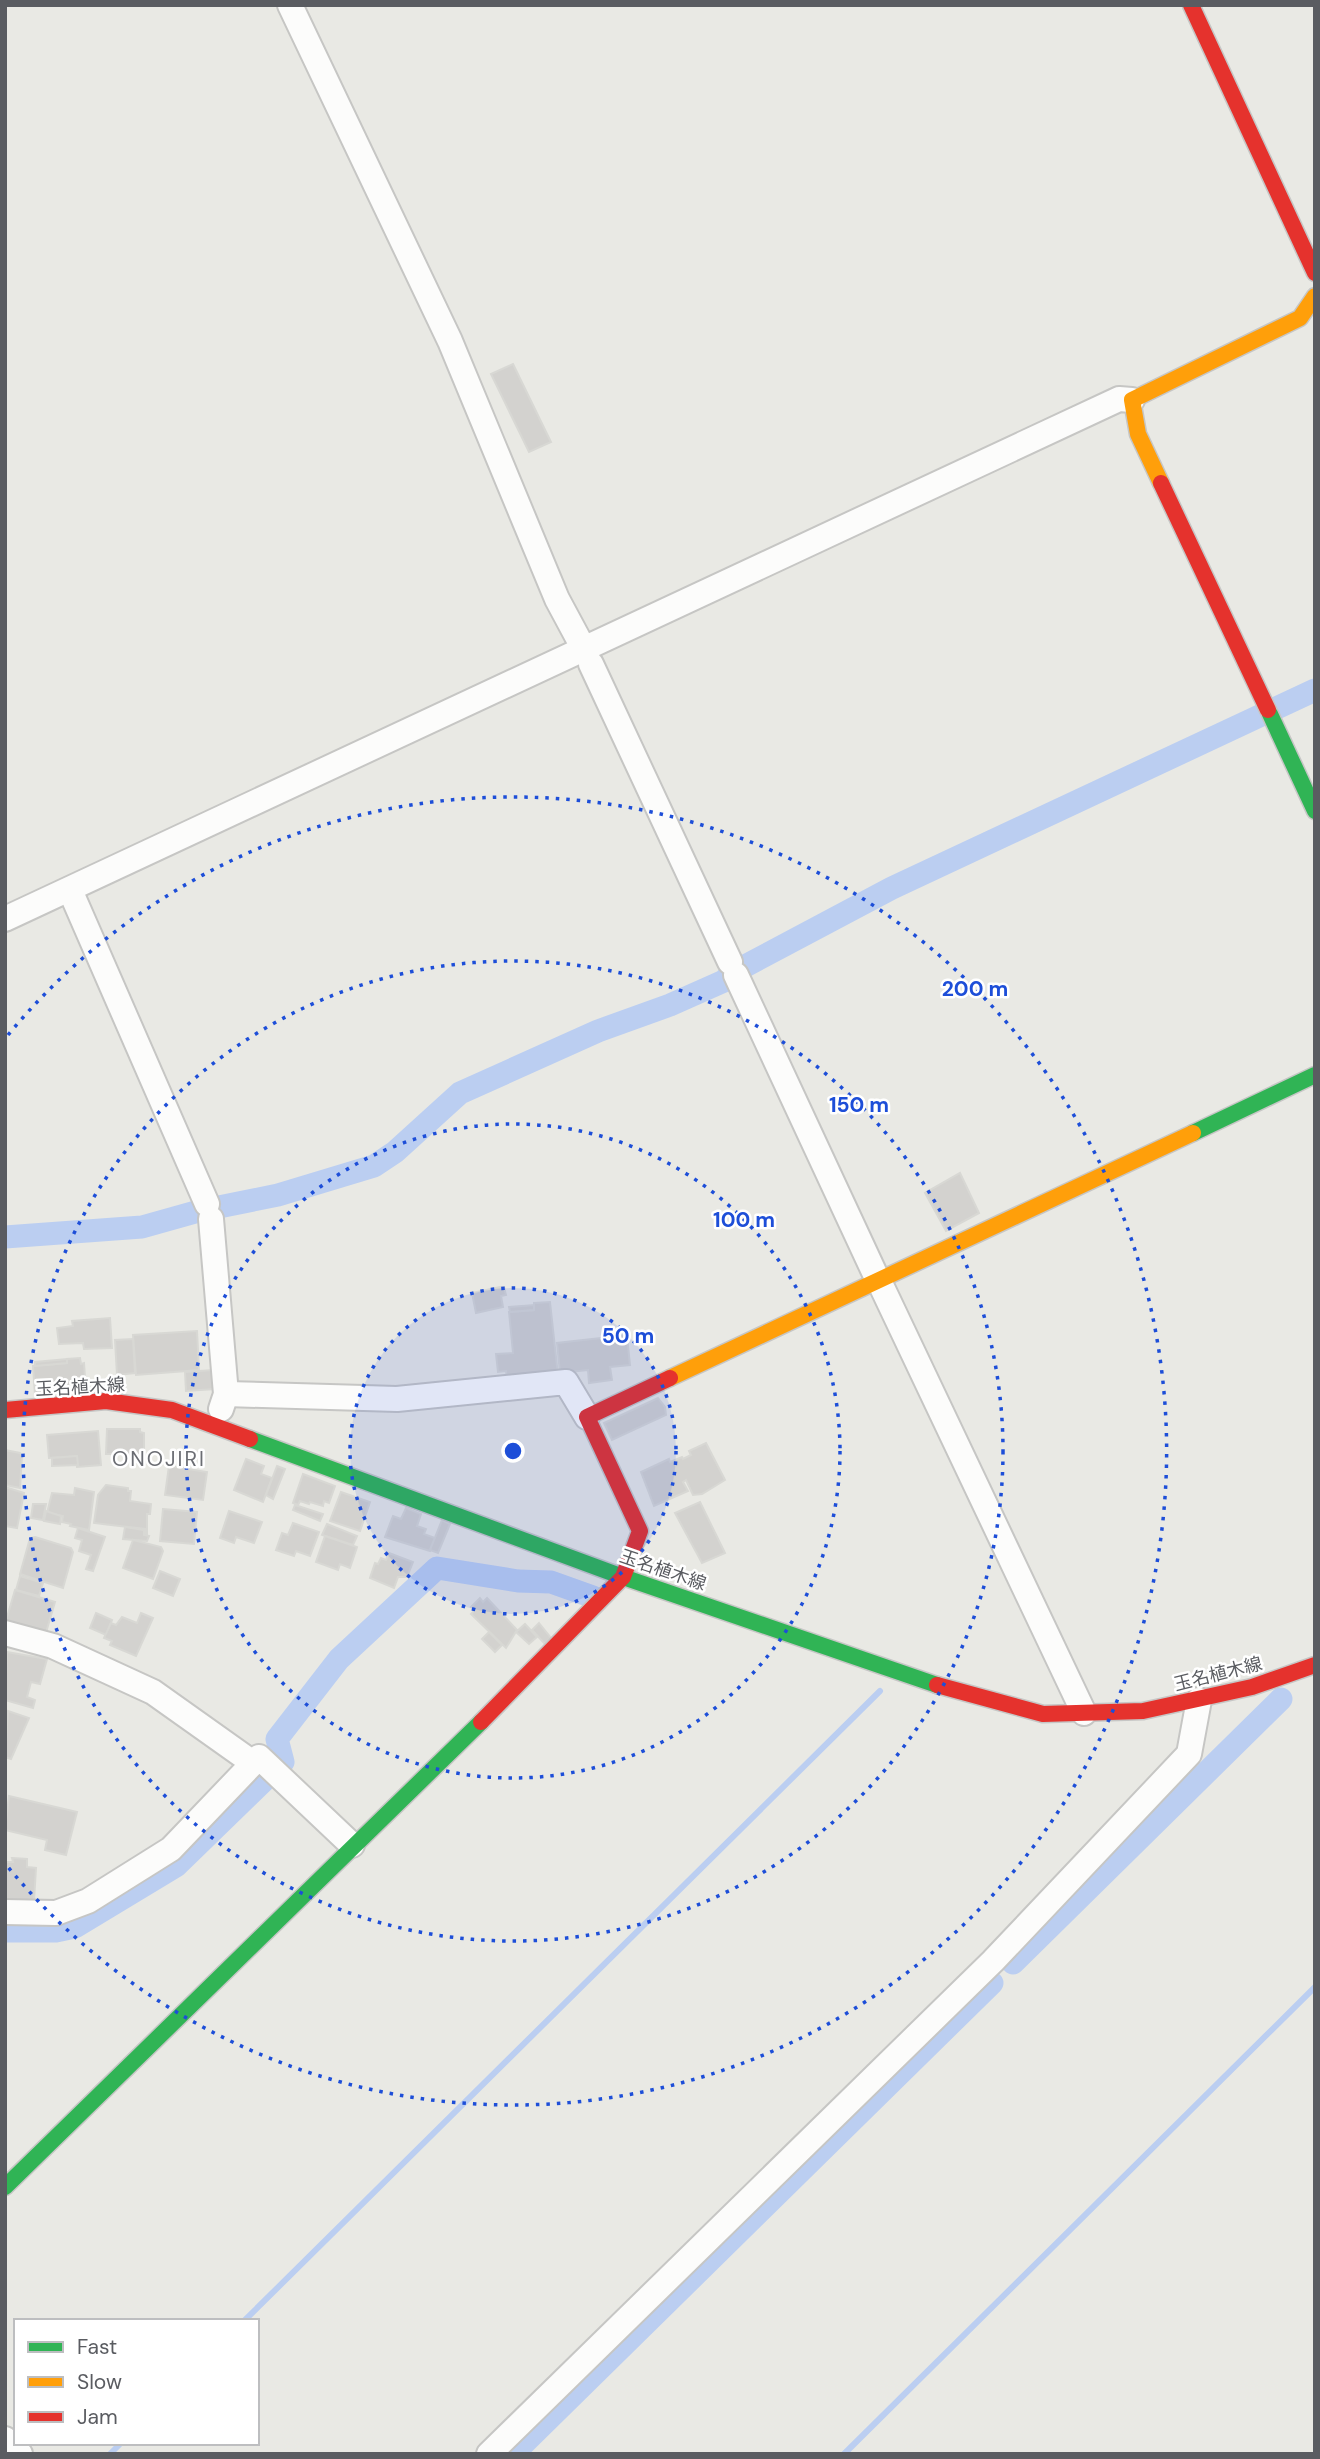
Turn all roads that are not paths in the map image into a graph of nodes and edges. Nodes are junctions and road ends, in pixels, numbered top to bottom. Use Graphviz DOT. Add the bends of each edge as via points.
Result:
graph roads {
  1 [pos="290,5"];
  2 [pos="1191,5"];
  3 [pos="1315,273"];
  4 [pos="1315,296"];
  5 [pos="1132,400"];
  6 [pos="579,640"];
  7 [pos="591,664"];
  8 [pos="1315,811"];
  9 [pos="71,890"];
  10 [pos="5,919"];
  11 [pos="1315,1076"];
  12 [pos="226,1394"];
  13 [pos="5,1410"];
  14 [pos="587,1417"];
  15 [pos="215,1426"];
  16 [pos="622,1577"];
  17 [pos="5,1633"];
  18 [pos="1315,1665"];
  19 [pos="1199,1700"];
  20 [pos="1084,1713"];
  21 [pos="253,1763"];
  22 [pos="352,1845"];
  23 [pos="5,1913"];
  24 [pos="5,2187"];
  25 [pos="5,2439"];
  26 [pos="20,2454"];
  27 [pos="489,2454"];
  1 -- 6 [label="street" via="444,329 557,599"];
  2 -- 3 [label="street"];
  4 -- 5 [label="street" via="1300,318"];
  5 -- 8 [label="street" via="1139,434"];
  5 -- 9 [label="street" via="1106,405"];
  7 -- 20 [label="street"];
  9 -- 10 [label="street"];
  9 -- 12 [label="street" via="209,1211"];
  11 -- 14 [label="street"];
  12 -- 14 [label="street" via="397,1399 566,1382"];
  12 -- 15 [label="street"];
  13 -- 15 [label="street, 玉名植木線" via="117,1402 172,1410"];
  14 -- 16 [label="street" via="640,1531"];
  15 -- 16 [label="street, 玉名植木線"];
  16 -- 20 [label="street, 玉名植木線" via="987,1701 1043,1714"];
  16 -- 22 [label="street" via="558,1646"];
  17 -- 21 [label="street" via="53,1646 153,1692"];
  18 -- 19 [label="street, 玉名植木線"];
  19 -- 20 [label="street, 玉名植木線" via="1143,1711"];
  19 -- 27 [label="street" via="1189,1754 993,1961"];
  21 -- 22 [label="street" via="260,1757"];
  21 -- 23 [label="street" via="171,1849 88,1901 56,1913"];
  22 -- 24 [label="street"];
  25 -- 26 [label="street"];
}
